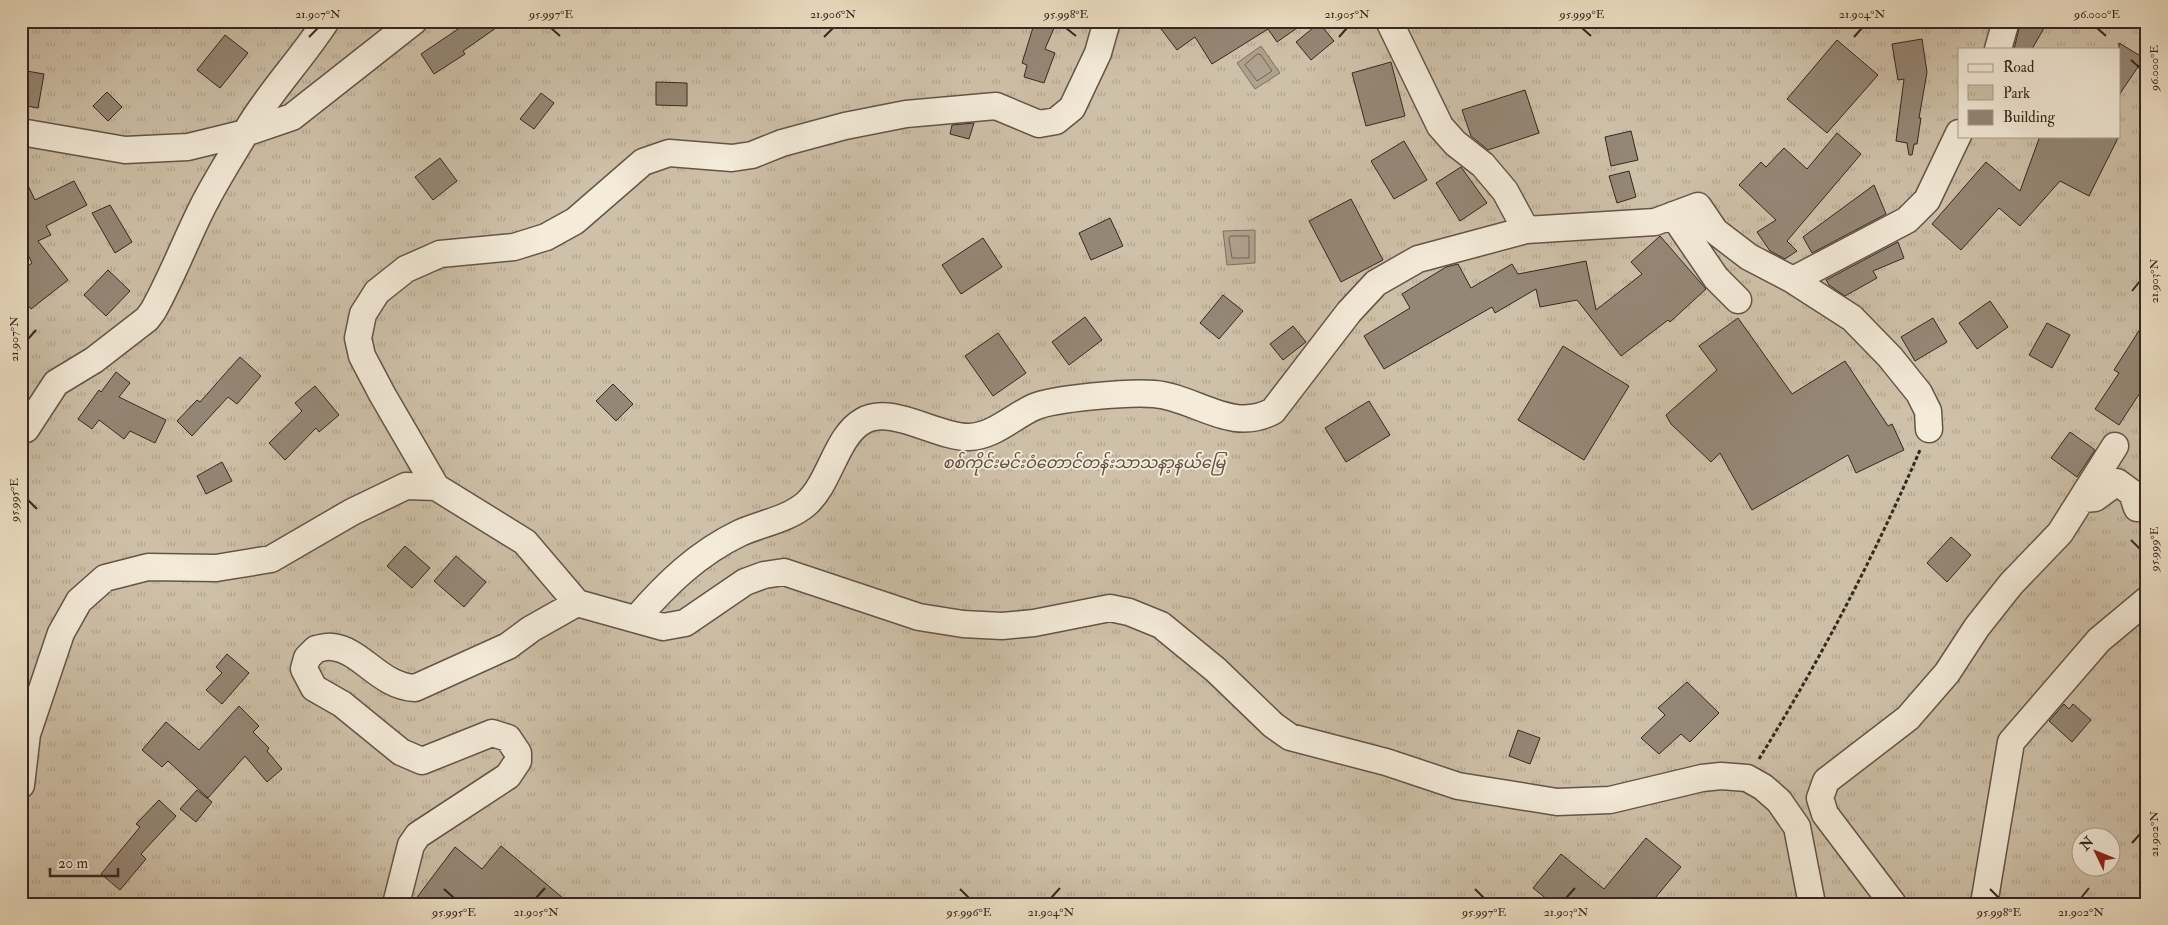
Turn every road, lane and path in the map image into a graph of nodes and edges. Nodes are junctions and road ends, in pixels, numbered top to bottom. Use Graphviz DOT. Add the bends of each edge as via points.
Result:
graph roads {
  1 [pos="326,21"];
  2 [pos="414,21"];
  3 [pos="1107,21"];
  4 [pos="1389,21"];
  5 [pos="2006,21"];
  6 [pos="1998,48"];
  7 [pos="21,132"];
  8 [pos="245,133"];
  9 [pos="1958,135"];
  10 [pos="1673,214"];
  11 [pos="1526,230"];
  12 [pos="1793,280"];
  13 [pos="1738,300"];
  14 [pos="26,429"];
  15 [pos="1929,429"];
  16 [pos="2115,446"];
  17 [pos="436,486"];
  18 [pos="2084,499"];
  19 [pos="2147,507"];
  20 [pos="2147,600"];
  21 [pos="577,603"];
  22 [pos="636,619"];
  23 [pos="1747,778"];
  24 [pos="21,785"];
  25 [pos="396,904"];
  26 [pos="1812,904"];
  27 [pos="1893,904"];
  28 [pos="1984,904"];
  1 -- 8 [label="street" via="270,93"];
  2 -- 8 [label="street" via="292,117"];
  3 -- 17 [label="street" via="1098,53 1072,108 1056,122 1039,124 1010,110 988,106 906,114 845,126 782,143 752,155 732,158 669,154 643,162 575,221 546,237 514,246 440,254 406,269 377,292 363,314 358,338 362,356"];
  4 -- 11 [label="street" via="1440,126 1455,143 1483,165 1505,191"];
  5 -- 6 [label="street"];
  7 -- 8 [label="street" via="125,150 188,147"];
  8 -- 14 [label="street" via="202,209 182,255 147,319 94,360 56,383"];
  9 -- 12 [label="street" via="1927,200 1907,220"];
  10 -- 11 [label="street" via="1655,222"];
  10 -- 12 [label="street" via="1698,206 1715,231 1749,257"];
  10 -- 13 [label="street" via="1716,278"];
  11 -- 22 [label="street" via="1418,258 1376,283 1349,312 1273,412 1262,417 1245,420 1227,417 1176,398 1154,394 1107,395 1035,406 983,436 967,437 929,430 901,418 864,420 850,431 824,480 806,503 783,518 741,533 712,548 663,588"];
  12 -- 15 [label="street" via="1852,318 1890,357 1919,393 1928,411"];
  15 -- 23 [label="path" via="1884,532 1798,696"];
  16 -- 18 [label="street"];
  17 -- 21 [label="street" via="525,542"];
  17 -- 24 [label="street" via="406,486 352,512 271,559 216,568 148,567 105,578 79,601 61,633 27,734"];
  18 -- 19 [label="street" via="2095,498 2117,482 2132,493 2138,508"];
  18 -- 27 [label="street" via="2060,533 2011,584 1947,673 1908,718 1826,781 1820,798 1825,814"];
  20 -- 28 [label="street" via="2099,640 2011,742"];
  21 -- 22 [label="street"];
  21 -- 25 [label="street" via="508,646 416,688 401,688 388,682 356,657 333,647 316,649 307,658 304,669 314,688 342,704 401,752 422,761 492,733 508,738 518,753 518,761 508,776 418,835 411,846"];
  22 -- 23 [label="street" via="663,627 685,623 745,582 784,572 919,617 963,624 1002,626 1034,623 1110,608 1161,624 1290,737 1386,762 1458,786 1557,802 1610,800 1702,778"];
  23 -- 26 [label="street" via="1778,801 1797,827"];
}
